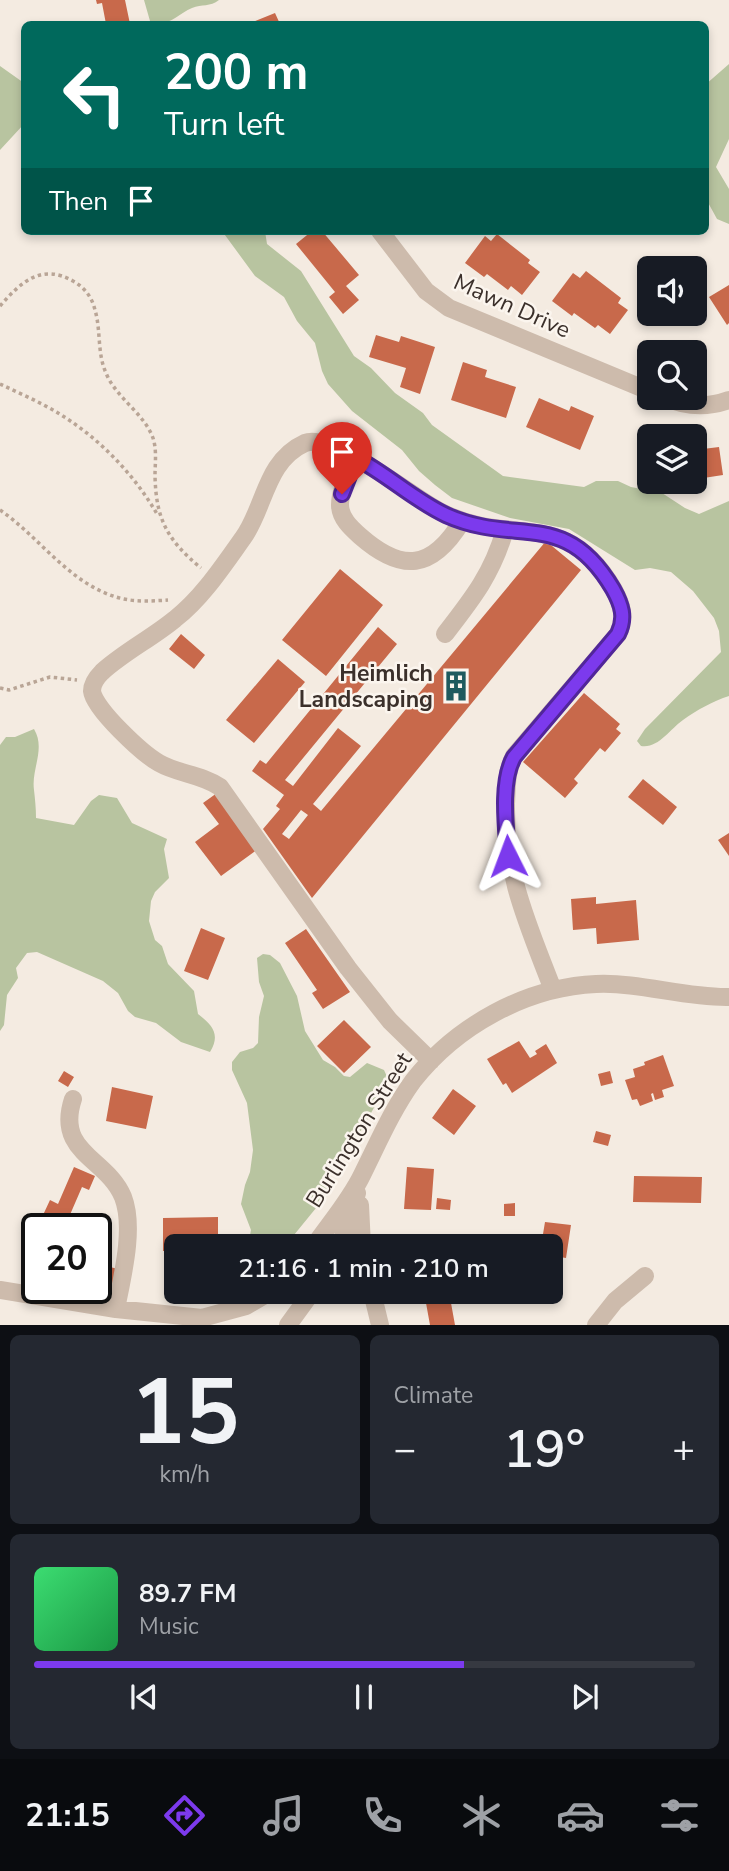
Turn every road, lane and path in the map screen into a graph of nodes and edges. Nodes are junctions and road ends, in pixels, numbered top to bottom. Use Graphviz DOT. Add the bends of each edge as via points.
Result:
graph roads {
  1 [pos="383,235"];
  2 [pos="0,306"];
  3 [pos="0,384"];
  4 [pos="637,386"];
  5 [pos="729,400"];
  6 [pos="707,405"];
  7 [pos="356,458"];
  8 [pos="0,510"];
  9 [pos="160,519"];
  10 [pos="462,521"];
  11 [pos="505,530"];
  12 [pos="213,578"];
  13 [pos="171,600"];
  14 [pos="446,634"];
  15 [pos="93,684"];
  16 [pos="0,688"];
  17 [pos="553,990"];
  18 [pos="729,997"];
  19 [pos="431,1060"];
  20 [pos="73,1099"];
  21 [pos="362,1177"];
  22 [pos="322,1234"];
  23 [pos="344,1234"];
  24 [pos="360,1234"];
  25 [pos="645,1276"];
  26 [pos="0,1290"];
  27 [pos="249,1304"];
  28 [pos="304,1304"];
  29 [pos="375,1304"];
  30 [pos="116,1309"];
  31 [pos="288,1325"];
  32 [pos="380,1325"];
  33 [pos="596,1325"];
  1 -- 4 [label="street, Mawn Drive" via="426,291 449,308"];
  2 -- 9 [label="path" via="23,282 41,274 65,277 88,293 95,306 106,373 152,437"];
  3 -- 9 [label="path" via="81,429 133,477"];
  5 -- 6 [label="street"];
  7 -- 10 [label="street" via="431,507"];
  7 -- 10 [label="street" via="342,494 341,511 351,528 380,552 407,562 428,557"];
  7 -- 12 [label="street" via="317,441 296,449 274,472 251,526"];
  8 -- 13 [label="path" via="61,564 103,592 124,599"];
  9 -- 12 [label="path" via="184,554"];
  10 -- 11 [label="street"];
  11 -- 14 [label="street" via="484,584"];
  11 -- 17 [label="street" via="564,539 587,554 610,584 622,610 623,624 610,645 514,757 507,775 506,831 513,881"];
  12 -- 15 [label="street" via="177,617 112,663"];
  15 -- 16 [label="path" via="50,677 9,690"];
  15 -- 19 [label="street" via="93,695 104,713 146,755 203,778 232,801 348,968 390,1021"];
  17 -- 18 [label="street, Burlington Street" via="609,983"];
  17 -- 19 [label="street, Burlington Street" via="480,1021"];
  19 -- 21 [label="street, Burlington Street" via="397,1106"];
  20 -- 30 [label="street" via="67,1117 72,1136 124,1199 126,1252"];
  21 -- 22 [label="street, Burlington Street"];
  21 -- 23 [label="street"];
  21 -- 24 [label="street"];
  25 -- 33 [label="street" via="615,1301"];
  26 -- 30 [label="street"];
  27 -- 30 [label="street" via="202,1318"];
  28 -- 31 [label="street"];
  29 -- 32 [label="street"];
}
